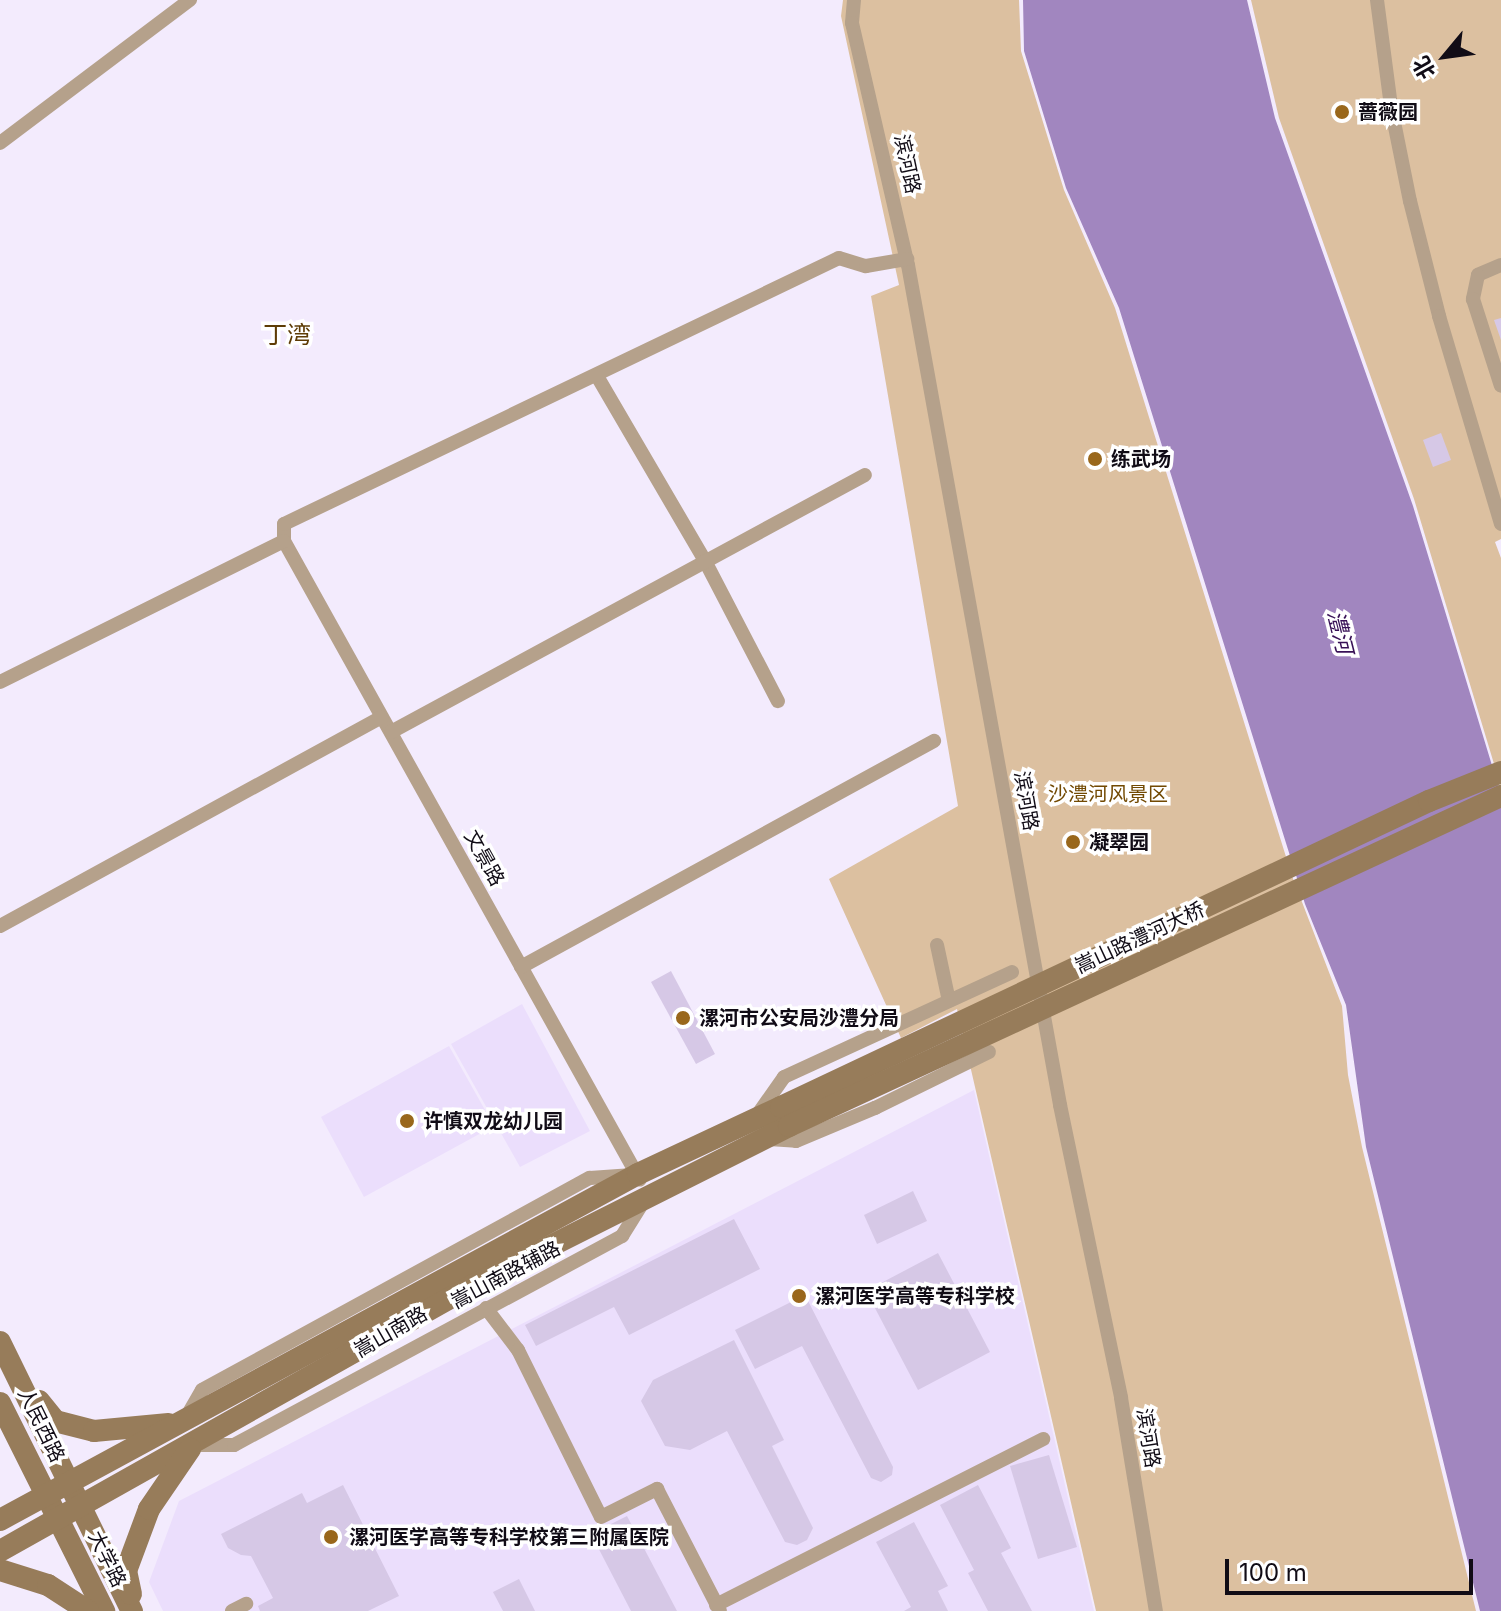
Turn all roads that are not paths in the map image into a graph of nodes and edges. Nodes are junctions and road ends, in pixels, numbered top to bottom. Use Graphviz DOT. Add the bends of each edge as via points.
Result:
graph roads {
  1 [pos="190,0"];
  2 [pos="854,0"];
  3 [pos="1377,0"];
  4 [pos="0,143"];
  5 [pos="907,259"];
  6 [pos="1501,265"];
  7 [pos="597,376"];
  8 [pos="1501,386"];
  9 [pos="865,475"];
  10 [pos="1501,524"];
  11 [pos="284,541"];
  12 [pos="705,561"];
  13 [pos="0,682"];
  14 [pos="778,701"];
  15 [pos="382,717"];
  16 [pos="391,732"];
  17 [pos="934,741"];
  18 [pos="1501,772"];
  19 [pos="1501,796"];
  20 [pos="0,926"];
  21 [pos="937,945"];
  22 [pos="521,967"];
  23 [pos="1012,972"];
  24 [pos="949,1001"];
  25 [pos="989,1052"];
  26 [pos="785,1117"];
  27 [pos="760,1128"];
  28 [pos="638,1174"];
  29 [pos="647,1195"];
  30 [pos="486,1308"];
  31 [pos="0,1342"];
  32 [pos="16,1374"];
  33 [pos="0,1403"];
  34 [pos="182,1423"];
  35 [pos="1043,1439"];
  36 [pos="193,1445"];
  37 [pos="69,1483"];
  38 [pos="45,1495"];
  39 [pos="83,1507"];
  40 [pos="0,1520"];
  41 [pos="58,1521"];
  42 [pos="0,1551"];
  43 [pos="0,1570"];
  44 [pos="246,1604"];
  45 [pos="718,1608"];
  46 [pos="88,1611"];
  47 [pos="104,1611"];
  48 [pos="133,1611"];
  49 [pos="232,1611"];
  50 [pos="1156,1611"];
  1 -- 4 [label="street"];
  2 -- 5 [label="street, 滨河路" via="852,23"];
  3 -- 10 [label="street" via="1410,201"];
  5 -- 7 [label="street" via="866,266 839,258"];
  5 -- 50 [label="street, 滨河路" via="1060,1105 1121,1398"];
  6 -- 8 [label="street" via="1478,275 1473,299"];
  7 -- 11 [label="street" via="284,524"];
  7 -- 12 [label="street"];
  9 -- 12 [label="street"];
  11 -- 13 [label="street"];
  11 -- 15 [label="street, 文景路"];
  12 -- 14 [label="street"];
  12 -- 16 [label="street"];
  15 -- 16 [label="street, 文景路"];
  15 -- 20 [label="street"];
  16 -- 22 [label="street, 文景路"];
  17 -- 22 [label="street"];
  18 -- 26 [label="main road, 嵩山路澧河大桥, bridge" via="1429,801"];
  19 -- 26 [label="main road, 嵩山路澧河大桥, bridge"];
  21 -- 24 [label="street"];
  22 -- 28 [label="street, 文景路"];
  23 -- 24 [label="street"];
  24 -- 27 [label="street" via="784,1077"];
  25 -- 27 [label="street" via="796,1141"];
  26 -- 27 [label="main road, 嵩山南路"];
  27 -- 28 [label="main road, 嵩山南路"];
  27 -- 29 [label="main road, 嵩山南路"];
  28 -- 29 [label="street, 文景路"];
  28 -- 34 [label="main road, 嵩山南路"];
  29 -- 30 [label="street, 嵩山南路辅路" via="622,1236"];
  29 -- 36 [label="main road, 嵩山南路" via="473,1285"];
  30 -- 36 [label="street, 嵩山南路辅路" via="234,1445"];
  30 -- 45 [label="street" via="518,1350 601,1517 657,1489"];
  31 -- 32 [label="main road, 人民西路"];
  32 -- 34 [label="main road" via="55,1421 94,1431"];
  32 -- 37 [label="main road, 人民西路"];
  33 -- 38 [label="main road, 人民西路"];
  34 -- 37 [label="main road, 嵩山南路"];
  35 -- 45 [label="street"];
  36 -- 39 [label="main road, 嵩山南路"];
  36 -- 48 [label="main road" via="149,1509 126,1571"];
  37 -- 38 [label="main road, 嵩山南路"];
  37 -- 39 [label="main road, 人民西路"];
  38 -- 40 [label="main road, 嵩山南路"];
  38 -- 41 [label="main road, 人民西路"];
  39 -- 41 [label="main road, 嵩山南路"];
  39 -- 48 [label="main road, 大学路"];
  41 -- 42 [label="main road, 嵩山南路"];
  41 -- 47 [label="main road, 大学路"];
  43 -- 46 [label="main road" via="48,1585"];
  44 -- 49 [label="street"];
}
